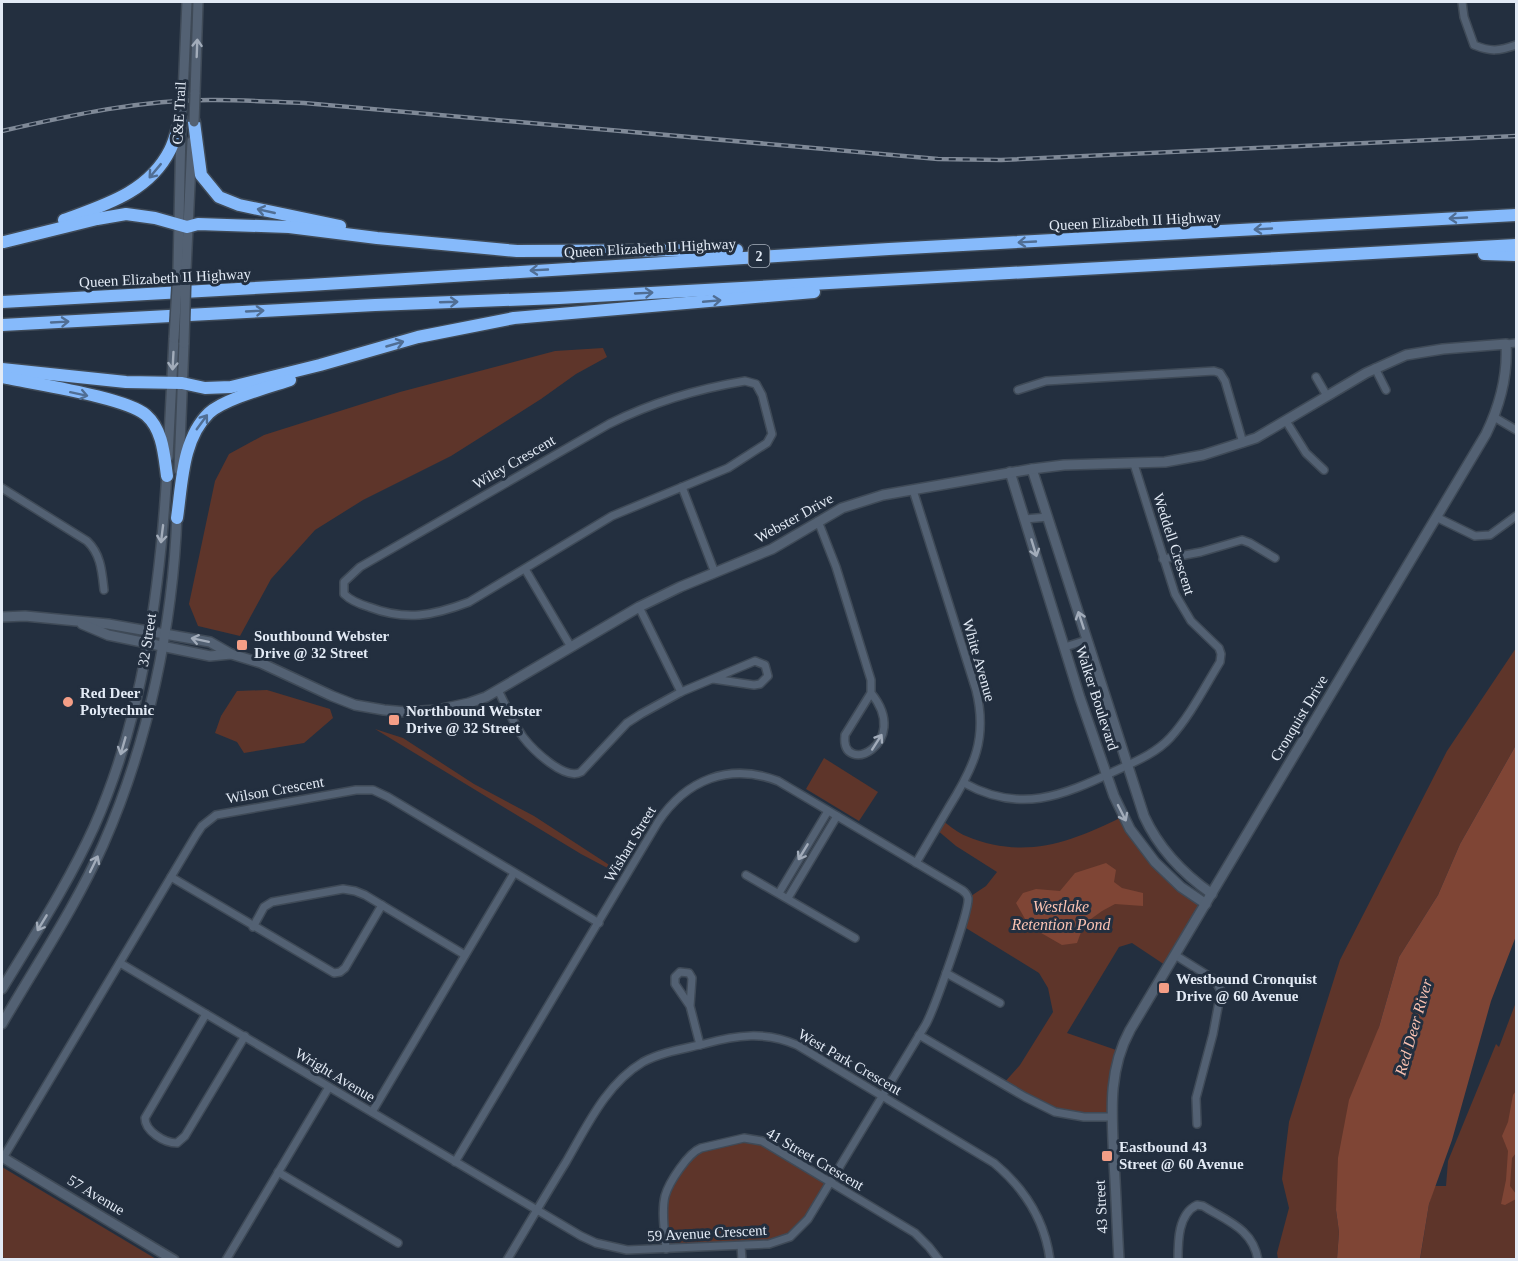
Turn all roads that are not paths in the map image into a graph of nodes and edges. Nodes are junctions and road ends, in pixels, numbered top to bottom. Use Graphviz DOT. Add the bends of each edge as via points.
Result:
graph roads {
  1 [pos="187,2"];
  2 [pos="198,2"];
  3 [pos="1462,2"];
  4 [pos="1516,45"];
  5 [pos="181,119"];
  6 [pos="194,122"];
  7 [pos="1516,215"];
  8 [pos="183,226"];
  9 [pos="3,242"];
  10 [pos="426,243"];
  11 [pos="1516,245"];
  12 [pos="889,249"];
  13 [pos="1417,251"];
  14 [pos="1516,255"];
  15 [pos="182,270"];
  16 [pos="955,276"];
  17 [pos="2,302"];
  18 [pos="2,325"];
  19 [pos="1516,343"];
  20 [pos="1506,344"];
  21 [pos="339,360"];
  22 [pos="1375,368"];
  23 [pos="2,369"];
  24 [pos="1316,376"];
  25 [pos="2,377"];
  26 [pos="177,383"];
  27 [pos="1018,390"];
  28 [pos="1386,390"];
  29 [pos="1327,396"];
  30 [pos="1494,417"];
  31 [pos="1286,421"];
  32 [pos="1516,430"];
  33 [pos="1243,443"];
  34 [pos="1134,464"];
  35 [pos="1032,469"];
  36 [pos="1324,470"];
  37 [pos="1010,472"];
  38 [pos="166,476"];
  39 [pos="682,487"];
  40 [pos="2,488"];
  41 [pos="913,490"];
  42 [pos="1516,516"];
  43 [pos="1048,517"];
  44 [pos="1436,517"];
  45 [pos="177,518"];
  46 [pos="1025,519"];
  47 [pos="818,521"];
  48 [pos="1275,558"];
  49 [pos="1163,560"];
  50 [pos="525,569"];
  51 [pos="715,573"];
  52 [pos="104,590"];
  53 [pos="639,607"];
  54 [pos="2,618"];
  55 [pos="76,622"];
  56 [pos="150,630"];
  57 [pos="165,633"];
  58 [pos="1087,640"];
  59 [pos="147,642"];
  60 [pos="163,646"];
  61 [pos="571,646"];
  62 [pos="1065,647"];
  63 [pos="231,654"];
  64 [pos="713,679"];
  65 [pos="498,690"];
  66 [pos="681,692"];
  67 [pos="871,693"];
  68 [pos="1127,766"];
  69 [pos="1106,775"];
  70 [pos="964,783"];
  71 [pos="828,811"];
  72 [pos="837,816"];
  73 [pos="916,863"];
  74 [pos="514,873"];
  75 [pos="746,875"];
  76 [pos="171,877"];
  77 [pos="779,893"];
  78 [pos="1212,894"];
  79 [pos="788,898"];
  80 [pos="1206,904"];
  81 [pos="382,905"];
  82 [pos="599,923"];
  83 [pos="253,927"];
  84 [pos="855,938"];
  85 [pos="465,955"];
  86 [pos="1175,955"];
  87 [pos="120,963"];
  88 [pos="946,973"];
  89 [pos="2,989"];
  90 [pos="1000,1003"];
  91 [pos="690,1006"];
  92 [pos="206,1014"];
  93 [pos="2,1024"];
  94 [pos="919,1035"];
  95 [pos="245,1036"];
  96 [pos="700,1045"];
  97 [pos="329,1087"];
  98 [pos="882,1096"];
  99 [pos="372,1112"];
  100 [pos="1112,1117"];
  101 [pos="1197,1124"];
  102 [pos="2,1157"];
  103 [pos="455,1162"];
  104 [pos="278,1172"];
  105 [pos="830,1182"];
  106 [pos="537,1210"];
  107 [pos="398,1243"];
  108 [pos="741,1246"];
  109 [pos="666,1249"];
  110 [pos="174,1260"];
  111 [pos="226,1260"];
  112 [pos="507,1260"];
  113 [pos="742,1260"];
  114 [pos="939,1260"];
  115 [pos="1050,1260"];
  116 [pos="1119,1260"];
  117 [pos="1179,1260"];
  118 [pos="1258,1260"];
  1 -- 5 [label="street, C&E Trail, bridge"];
  6 -- 2 [label="street, C&E Trail, one-way, bridge"];
  3 -- 4 [label="street" via="1474,45 1489,51"];
  5 -- 8 [label="street, C&E Trail"];
  5 -- 9 [label="highway, one-way" via="170,150 141,186 109,203"];
  6 -- 8 [label="street, C&E Trail"];
  10 -- 6 [label="highway, one-way" via="239,205 219,197 201,175"];
  7 -- 12 [label="highway, Queen Elizabeth II Highway / 2, one-way"];
  8 -- 9 [label="highway" via="126,214"];
  8 -- 10 [label="highway" via="289,227"];
  8 -- 15 [label="street, 32 Street"];
  10 -- 12 [label="highway" via="526,251"];
  11 -- 13 [label="highway, 2"];
  12 -- 17 [label="highway, Queen Elizabeth II Highway / 2, one-way"];
  13 -- 14 [label="highway"];
  13 -- 16 [label="highway, 2"];
  15 -- 26 [label="street, 32 Street, one-way, bridge" via="174,338"];
  15 -- 26 [label="street, 32 Street, bridge" via="184,343"];
  18 -- 16 [label="highway, 2, one-way"];
  21 -- 16 [label="highway, one-way" via="418,337 514,318 897,285"];
  19 -- 20 [label="street"];
  20 -- 22 [label="street, Webster Drive" via="1406,355"];
  20 -- 30 [label="street, Cronquist Drive" via="1505,379"];
  21 -- 26 [label="highway" via="231,387"];
  45 -- 21 [label="highway, one-way" via="186,457 194,434 209,413"];
  22 -- 28 [label="street"];
  22 -- 29 [label="street, Webster Drive"];
  23 -- 26 [label="highway" via="126,382"];
  24 -- 29 [label="street"];
  25 -- 38 [label="highway, one-way" via="128,404 147,415 162,441"];
  26 -- 38 [label="street, 32 Street"];
  26 -- 45 [label="street, 32 Street"];
  27 -- 33 [label="street" via="1046,381 1214,371 1225,381"];
  29 -- 31 [label="street, Webster Drive"];
  30 -- 32 [label="street"];
  30 -- 44 [label="street, Cronquist Drive"];
  31 -- 33 [label="street, Webster Drive"];
  31 -- 36 [label="street" via="1306,453"];
  33 -- 34 [label="street, Webster Drive" via="1183,459"];
  34 -- 35 [label="street, Webster Drive"];
  34 -- 49 [label="street, Weddell Crescent"];
  35 -- 37 [label="street, Webster Drive"];
  35 -- 43 [label="street, Walker Boulevard"];
  37 -- 41 [label="street, Webster Drive"];
  37 -- 46 [label="street, Walker Boulevard"];
  38 -- 56 [label="street, 32 Street, one-way"];
  39 -- 50 [label="street, Wiley Crescent" via="612,516"];
  39 -- 50 [label="street, Wiley Crescent" via="723,471 769,441 772,430 756,384 745,381 690,392 620,418 389,549 360,567 343,588 348,598 386,614 425,615 469,602"];
  39 -- 51 [label="street"];
  40 -- 52 [label="street" via="87,541 99,559"];
  41 -- 47 [label="street, Webster Drive" via="860,501"];
  41 -- 70 [label="street, White Avenue" via="979,701 980,741"];
  42 -- 44 [label="street" via="1490,535 1475,536"];
  43 -- 46 [label="street"];
  58 -- 43 [label="street, Walker Boulevard, one-way"];
  44 -- 78 [label="street, Cronquist Drive"];
  45 -- 57 [label="street, 32 Street"];
  46 -- 62 [label="street, Walker Boulevard, one-way"];
  47 -- 51 [label="street, Webster Drive" via="772,549"];
  47 -- 67 [label="street" via="868,670"];
  48 -- 49 [label="street" via="1242,540"];
  49 -- 68 [label="street, Weddell Crescent" via="1180,605 1194,625 1219,648 1221,657 1174,734 1150,754"];
  50 -- 61 [label="street"];
  51 -- 53 [label="street, Webster Drive"];
  53 -- 61 [label="street, Webster Drive"];
  53 -- 66 [label="street"];
  54 -- 55 [label="street" via="25,616"];
  55 -- 56 [label="street, Webster Drive"];
  55 -- 59 [label="street, Webster Drive" via="108,635"];
  56 -- 57 [label="street, Webster Drive"];
  56 -- 59 [label="street, 32 Street"];
  57 -- 60 [label="street, 32 Street"];
  63 -- 57 [label="street, Webster Drive, one-way" via="210,642"];
  58 -- 62 [label="street"];
  58 -- 68 [label="street, Walker Boulevard"];
  59 -- 60 [label="street, Webster Drive"];
  59 -- 89 [label="street, 32 Street, one-way" via="127,731 95,825"];
  60 -- 63 [label="street, Webster Drive" via="210,656"];
  93 -- 60 [label="street, 32 Street, one-way" via="102,846 142,740"];
  61 -- 65 [label="street, Webster Drive"];
  62 -- 69 [label="street, Walker Boulevard"];
  63 -- 65 [label="street, Webster Drive" via="261,663 355,705 384,710 437,710 469,703"];
  64 -- 64 [label="street" via="754,685 768,675 765,665 755,661"];
  64 -- 66 [label="street"];
  65 -- 66 [label="street" via="525,740 570,775 581,772 627,723"];
  67 -- 67 [label="street, one-way" via="845,735 847,747 859,755 873,750 884,727 881,705"];
  68 -- 69 [label="street, Weddell Crescent"];
  68 -- 78 [label="street, Walker Boulevard" via="1155,838 1177,866"];
  69 -- 70 [label="street, Weddell Crescent" via="1065,793 1030,800 991,795"];
  69 -- 80 [label="street, Walker Boulevard, one-way" via="1122,813 1146,850 1171,878"];
  70 -- 73 [label="street, White Avenue"];
  71 -- 72 [label="street, Wishart Street"];
  71 -- 77 [label="street, one-way"];
  71 -- 82 [label="street, Wishart Street" via="784,784 760,776 731,774 701,782 684,792 665,812"];
  72 -- 73 [label="street, Wishart Street"];
  72 -- 79 [label="street"];
  73 -- 88 [label="street, Wishart Street" via="962,890 968,898"];
  74 -- 76 [label="street, Wilson Crescent" via="388,797 362,789 216,815 199,830"];
  74 -- 82 [label="street, Wilson Crescent"];
  74 -- 85 [label="street"];
  75 -- 77 [label="street"];
  76 -- 83 [label="street"];
  76 -- 87 [label="street, Wilson Crescent"];
  77 -- 79 [label="street"];
  78 -- 80 [label="street, Cronquist Drive"];
  79 -- 84 [label="street"];
  80 -- 86 [label="street, Cronquist Drive"];
  81 -- 83 [label="street" via="349,890 313,894 272,902 264,907"];
  81 -- 83 [label="street" via="345,968 338,973 328,971"];
  81 -- 85 [label="street"];
  82 -- 103 [label="street, Wishart Street"];
  85 -- 99 [label="street"];
  86 -- 100 [label="street, Cronquist Drive" via="1119,1051 1113,1079"];
  86 -- 101 [label="street" via="1215,980 1221,990 1196,1098"];
  87 -- 92 [label="street, Wright Avenue"];
  87 -- 102 [label="street, Wilson Crescent"];
  88 -- 90 [label="street"];
  88 -- 94 [label="street, Wishart Street"];
  91 -- 96 [label="street"];
  92 -- 95 [label="street, Wright Avenue"];
  92 -- 95 [label="street" via="146,1115 147,1128 159,1137 174,1143 183,1139"];
  94 -- 98 [label="street, 59 Avenue Crescent"];
  94 -- 100 [label="street" via="1055,1112"];
  95 -- 97 [label="street, Wright Avenue"];
  96 -- 98 [label="street, West Park Crescent" via="751,1035 787,1041"];
  96 -- 106 [label="street, West Park Crescent" via="652,1058 611,1089"];
  97 -- 99 [label="street, Wright Avenue"];
  97 -- 104 [label="street"];
  98 -- 105 [label="street, 59 Avenue Crescent"];
  98 -- 115 [label="street, West Park Crescent" via="1009,1176 1037,1216"];
  99 -- 103 [label="street, Wright Avenue"];
  100 -- 116 [label="street, 43 Street"];
  102 -- 110 [label="street, 57 Avenue"];
  103 -- 106 [label="street, Wright Avenue"];
  104 -- 107 [label="street"];
  104 -- 111 [label="street"];
  105 -- 108 [label="street, 59 Avenue Crescent" via="808,1219 790,1237 769,1244"];
  105 -- 109 [label="street, 41 Street Crescent" via="756,1139 744,1138 696,1150 665,1197"];
  105 -- 114 [label="street, 41 Street Crescent" via="915,1233"];
  106 -- 109 [label="street, 59 Avenue Crescent" via="605,1246"];
  106 -- 112 [label="street, West Park Crescent"];
  108 -- 109 [label="street, 59 Avenue Crescent"];
  108 -- 113 [label="street"];
  117 -- 118 [label="street" via="1180,1229 1191,1208 1197,1205 1247,1234"];
}
